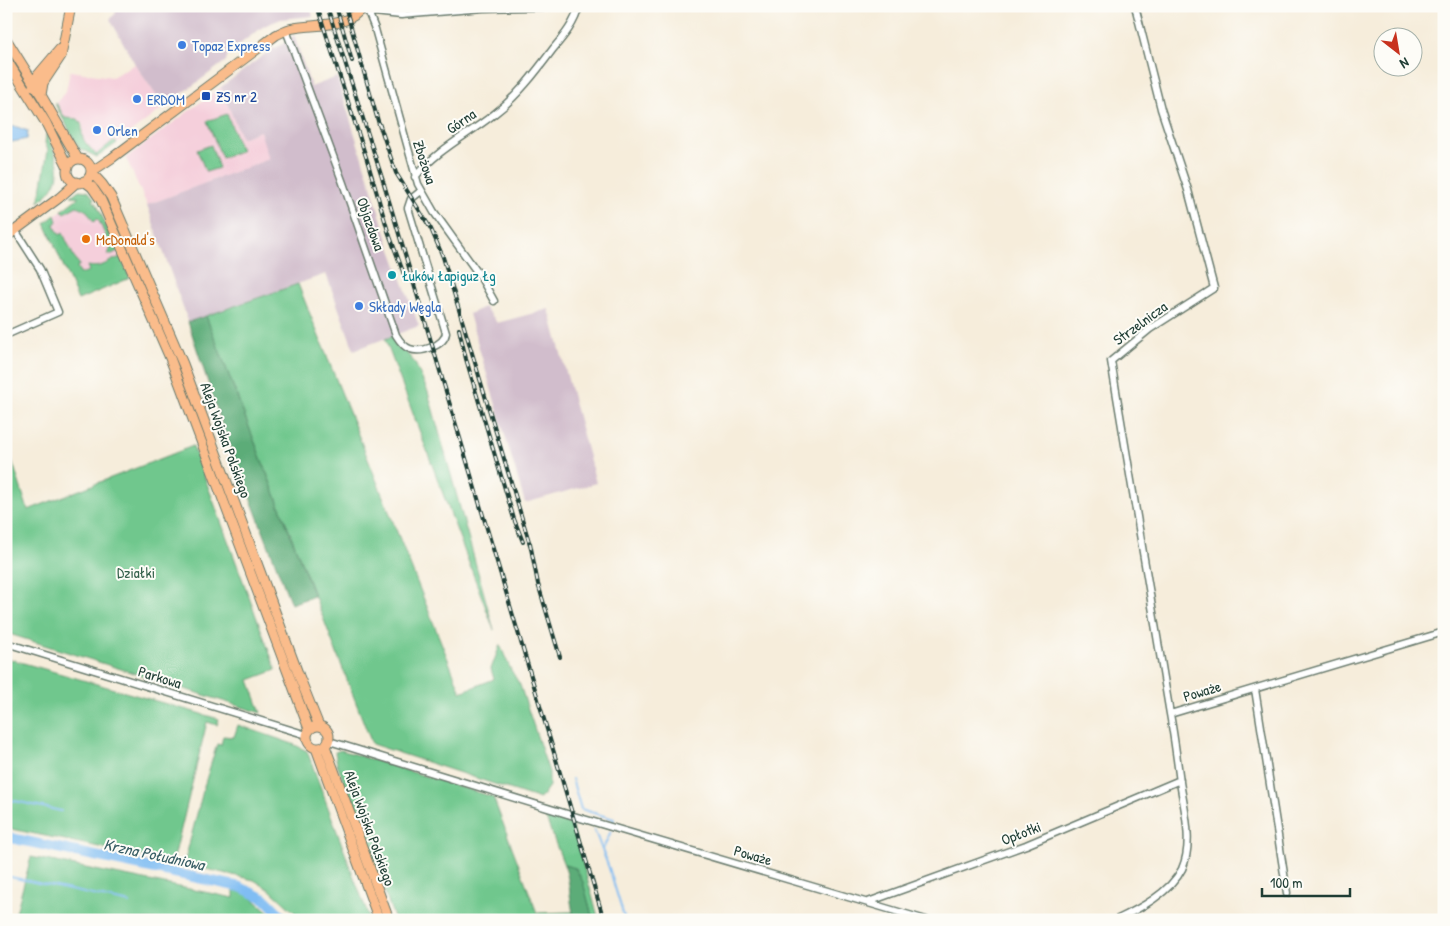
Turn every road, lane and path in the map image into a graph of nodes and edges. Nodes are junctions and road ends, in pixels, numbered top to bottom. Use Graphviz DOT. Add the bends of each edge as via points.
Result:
graph roads {
  1 [pos="71,6"];
  2 [pos="579,6"];
  3 [pos="1135,6"];
  4 [pos="364,9"];
  5 [pos="286,30"];
  6 [pos="6,40"];
  7 [pos="64,42"];
  8 [pos="6,58"];
  9 [pos="49,63"];
  10 [pos="22,64"];
  11 [pos="33,83"];
  12 [pos="41,95"];
  13 [pos="34,103"];
  14 [pos="78,159"];
  15 [pos="68,167"];
  16 [pos="89,167"];
  17 [pos="69,176"];
  18 [pos="415,177"];
  19 [pos="81,182"];
  20 [pos="421,191"];
  21 [pos="51,202"];
  22 [pos="10,231"];
  23 [pos="494,301"];
  24 [pos="6,335"];
  25 [pos="1444,632"];
  26 [pos="6,644"];
  27 [pos="1255,689"];
  28 [pos="1170,714"];
  29 [pos="319,726"];
  30 [pos="308,732"];
  31 [pos="327,743"];
  32 [pos="316,748"];
  33 [pos="1180,780"];
  34 [pos="1287,893"];
  35 [pos="868,902"];
  36 [pos="379,920"];
  37 [pos="389,920"];
  38 [pos="926,920"];
  39 [pos="1116,920"];
  1 -- 7 [label="main road"];
  2 -- 4 [label="street" via="401,14"];
  2 -- 18 [label="street, Górna" via="574,22 522,87 494,114 440,151"];
  3 -- 28 [label="street, Strzelnicza" via="1161,109 1188,190 1214,288 1156,325 1111,361"];
  4 -- 5 [label="main road" via="344,20"];
  4 -- 18 [label="street, Zbożowa" via="375,29"];
  5 -- 16 [label="main road" via="119,152"];
  5 -- 20 [label="street, Objazdowa" via="396,335 406,348 414,350 436,345 445,339 446,333 408,208 411,199"];
  6 -- 10 [label="main road"];
  7 -- 9 [label="main road"];
  7 -- 12 [label="main road" via="62,56 44,83"];
  8 -- 13 [label="main road"];
  9 -- 10 [label="main road" via="38,70"];
  9 -- 11 [label="main road"];
  10 -- 11 [label="main road"];
  11 -- 12 [label="main road"];
  11 -- 13 [label="main road"];
  12 -- 14 [label="main road"];
  13 -- 15 [label="main road"];
  14 -- 15 [label="main road"];
  14 -- 16 [label="main road" via="84,160"];
  15 -- 17 [label="main road"];
  16 -- 19 [label="main road" via="89,177"];
  16 -- 29 [label="main road, Aleja Wojska Polskiego" via="111,197 177,350"];
  17 -- 19 [label="main road"];
  17 -- 21 [label="main road"];
  18 -- 20 [label="street, Zbożowa"];
  19 -- 21 [label="main road"];
  19 -- 30 [label="main road, Aleja Wojska Polskiego" via="92,187 101,200 170,358"];
  20 -- 23 [label="street, Zbożowa"];
  21 -- 22 [label="main road"];
  22 -- 24 [label="street" via="40,269 58,312"];
  25 -- 27 [label="street, Poważe"];
  26 -- 30 [label="street, Parkowa"];
  27 -- 28 [label="street, Poważe"];
  27 -- 34 [label="street"];
  28 -- 33 [label="street, Poważe"];
  29 -- 30 [label="main road"];
  29 -- 31 [label="main road" via="328,732"];
  30 -- 32 [label="main road" via="308,744"];
  31 -- 32 [label="main road"];
  31 -- 35 [label="street, Poważe"];
  31 -- 37 [label="main road, Aleja Wojska Polskiego"];
  32 -- 36 [label="main road, Aleja Wojska Polskiego"];
  33 -- 35 [label="street, Opłotki" via="1013,850"];
  33 -- 39 [label="street, Poważe" via="1187,838 1182,870 1165,890"];
  35 -- 38 [label="street, Poważe"];
}
